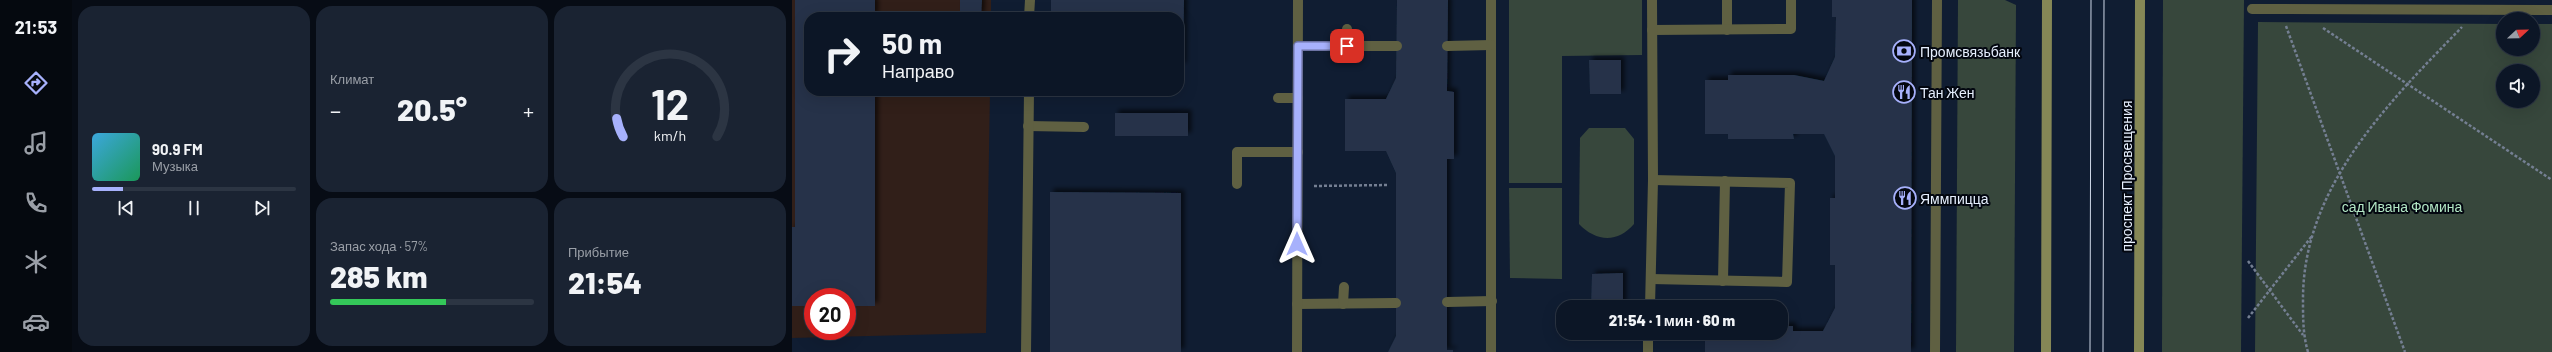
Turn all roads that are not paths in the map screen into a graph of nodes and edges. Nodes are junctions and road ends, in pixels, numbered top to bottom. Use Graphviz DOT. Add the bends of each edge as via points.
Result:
graph roads {
  1 [pos="1030,0"];
  2 [pos="1298,0"];
  3 [pos="1491,0"];
  4 [pos="1652,0"];
  5 [pos="1727,0"];
  6 [pos="1791,0"];
  7 [pos="1937,0"];
  8 [pos="2047,0"];
  9 [pos="2140,0"];
  10 [pos="2252,9"];
  11 [pos="2552,10"];
  12 [pos="1029,12"];
  13 [pos="1347,29"];
  14 [pos="1652,30"];
  15 [pos="1727,30"];
  16 [pos="1491,45"];
  17 [pos="1298,46"];
  18 [pos="1347,46"];
  19 [pos="1397,46"];
  20 [pos="1447,46"];
  21 [pos="1029,96"];
  22 [pos="1278,98"];
  23 [pos="1298,98"];
  24 [pos="1028,126"];
  25 [pos="1084,127"];
  26 [pos="1298,152"];
  27 [pos="1653,180"];
  28 [pos="1725,181"];
  29 [pos="1237,184"];
  30 [pos="1651,279"];
  31 [pos="1723,281"];
  32 [pos="1344,287"];
  33 [pos="1650,300"];
  34 [pos="1492,301"];
  35 [pos="1447,302"];
  36 [pos="1396,303"];
  37 [pos="1297,304"];
  38 [pos="1342,304"];
  39 [pos="1648,340"];
  40 [pos="1026,352"];
  41 [pos="1297,352"];
  42 [pos="1491,352"];
  43 [pos="1648,352"];
  44 [pos="1935,352"];
  45 [pos="2046,352"];
  46 [pos="2139,352"];
  1 -- 12 [label="lane"];
  2 -- 17 [label="lane"];
  3 -- 16 [label="lane"];
  4 -- 14 [label="lane"];
  5 -- 15 [label="lane"];
  6 -- 15 [label="lane" via="1791,30"];
  7 -- 44 [label="lane"];
  8 -- 45 [label="main road"];
  9 -- 46 [label="main road, проспект Просвещения"];
  10 -- 11 [label="lane"];
  13 -- 18 [label="lane"];
  14 -- 15 [label="lane"];
  14 -- 27 [label="lane"];
  16 -- 20 [label="lane"];
  16 -- 34 [label="lane"];
  17 -- 18 [label="lane"];
  17 -- 23 [label="lane"];
  18 -- 19 [label="lane"];
  21 -- 24 [label="lane"];
  22 -- 23 [label="lane"];
  23 -- 26 [label="lane"];
  24 -- 25 [label="lane"];
  24 -- 40 [label="lane"];
  26 -- 29 [label="lane" via="1237,152"];
  26 -- 37 [label="lane"];
  27 -- 28 [label="lane"];
  27 -- 30 [label="lane"];
  28 -- 31 [label="lane"];
  28 -- 31 [label="lane" via="1790,183 1787,282"];
  30 -- 31 [label="lane"];
  30 -- 33 [label="lane"];
  32 -- 38 [label="lane"];
  34 -- 35 [label="lane"];
  34 -- 42 [label="lane"];
  36 -- 38 [label="lane"];
  37 -- 38 [label="lane"];
  37 -- 41 [label="lane"];
  39 -- 43 [label="lane"];
}
